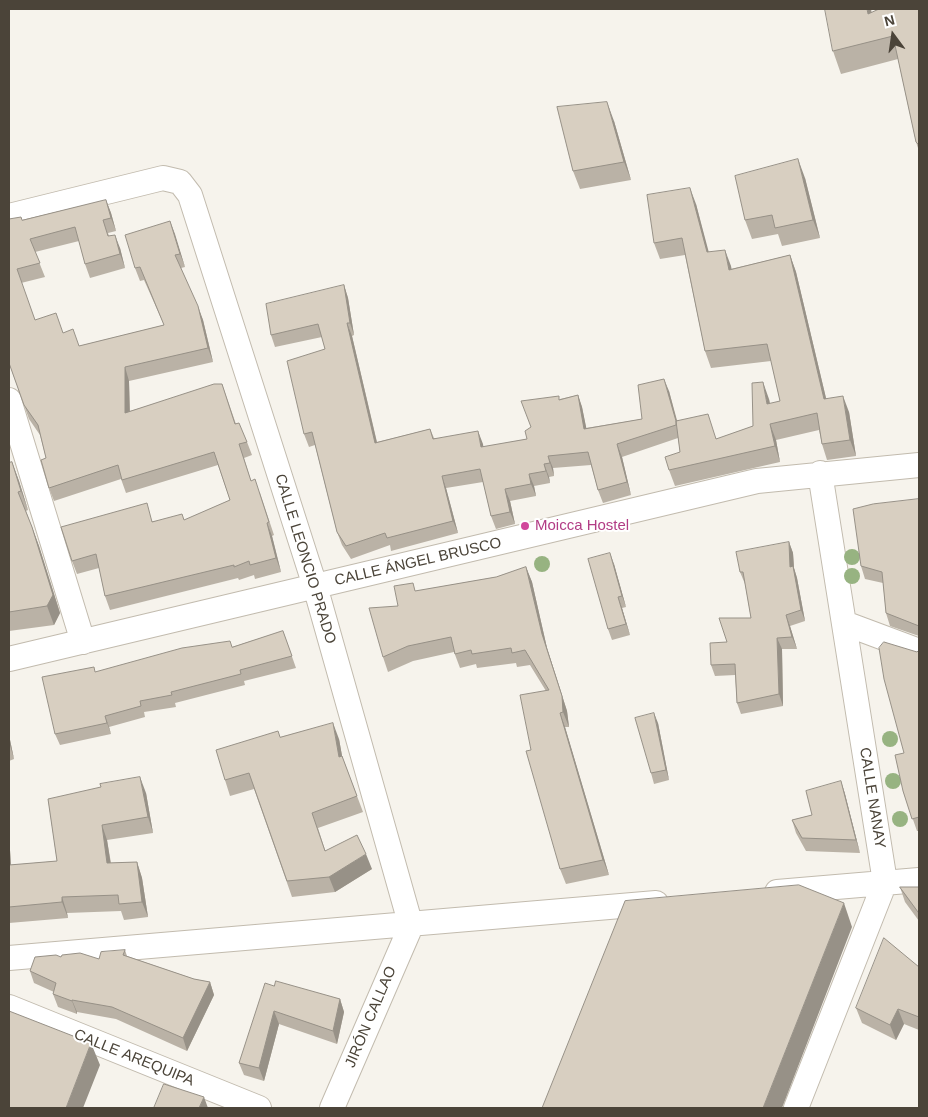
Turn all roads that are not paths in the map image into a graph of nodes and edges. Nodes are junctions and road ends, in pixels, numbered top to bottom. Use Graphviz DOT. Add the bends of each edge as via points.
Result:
graph roads {
  1 [pos="9,216"];
  2 [pos="9,400"];
  3 [pos="919,465"];
  4 [pos="820,473"];
  5 [pos="315,586"];
  6 [pos="844,622"];
  7 [pos="83,642"];
  8 [pos="919,651"];
  9 [pos="9,659"];
  10 [pos="919,880"];
  11 [pos="885,882"];
  12 [pos="757,894"];
  13 [pos="678,901"];
  14 [pos="411,926"];
  15 [pos="9,958"];
  16 [pos="9,1007"];
  17 [pos="259,1108"];
  18 [pos="332,1108"];
  19 [pos="796,1108"];
  1 -- 5 [label="street, CALLE LEONCIO PRADO" via="163,178 180,182 190,194"];
  2 -- 7 [label="street"];
  3 -- 4 [label="street, CALLE ÁNGEL BRUSCO"];
  4 -- 5 [label="street, CALLE ÁNGEL BRUSCO" via="757,481"];
  4 -- 6 [label="street, CALLE NANAY"];
  5 -- 7 [label="street, CALLE ÁNGEL BRUSCO"];
  5 -- 14 [label="street, CALLE LEONCIO PRADO"];
  6 -- 8 [label="street"];
  6 -- 11 [label="street, CALLE NANAY"];
  7 -- 9 [label="street, CALLE ÁNGEL BRUSCO"];
  10 -- 11 [label="street"];
  11 -- 12 [label="street"];
  11 -- 19 [label="street"];
  13 -- 14 [label="street"];
  14 -- 15 [label="street"];
  14 -- 18 [label="street, JIRÓN CALLAO"];
  16 -- 17 [label="street, CALLE AREQUIPA"];
}
